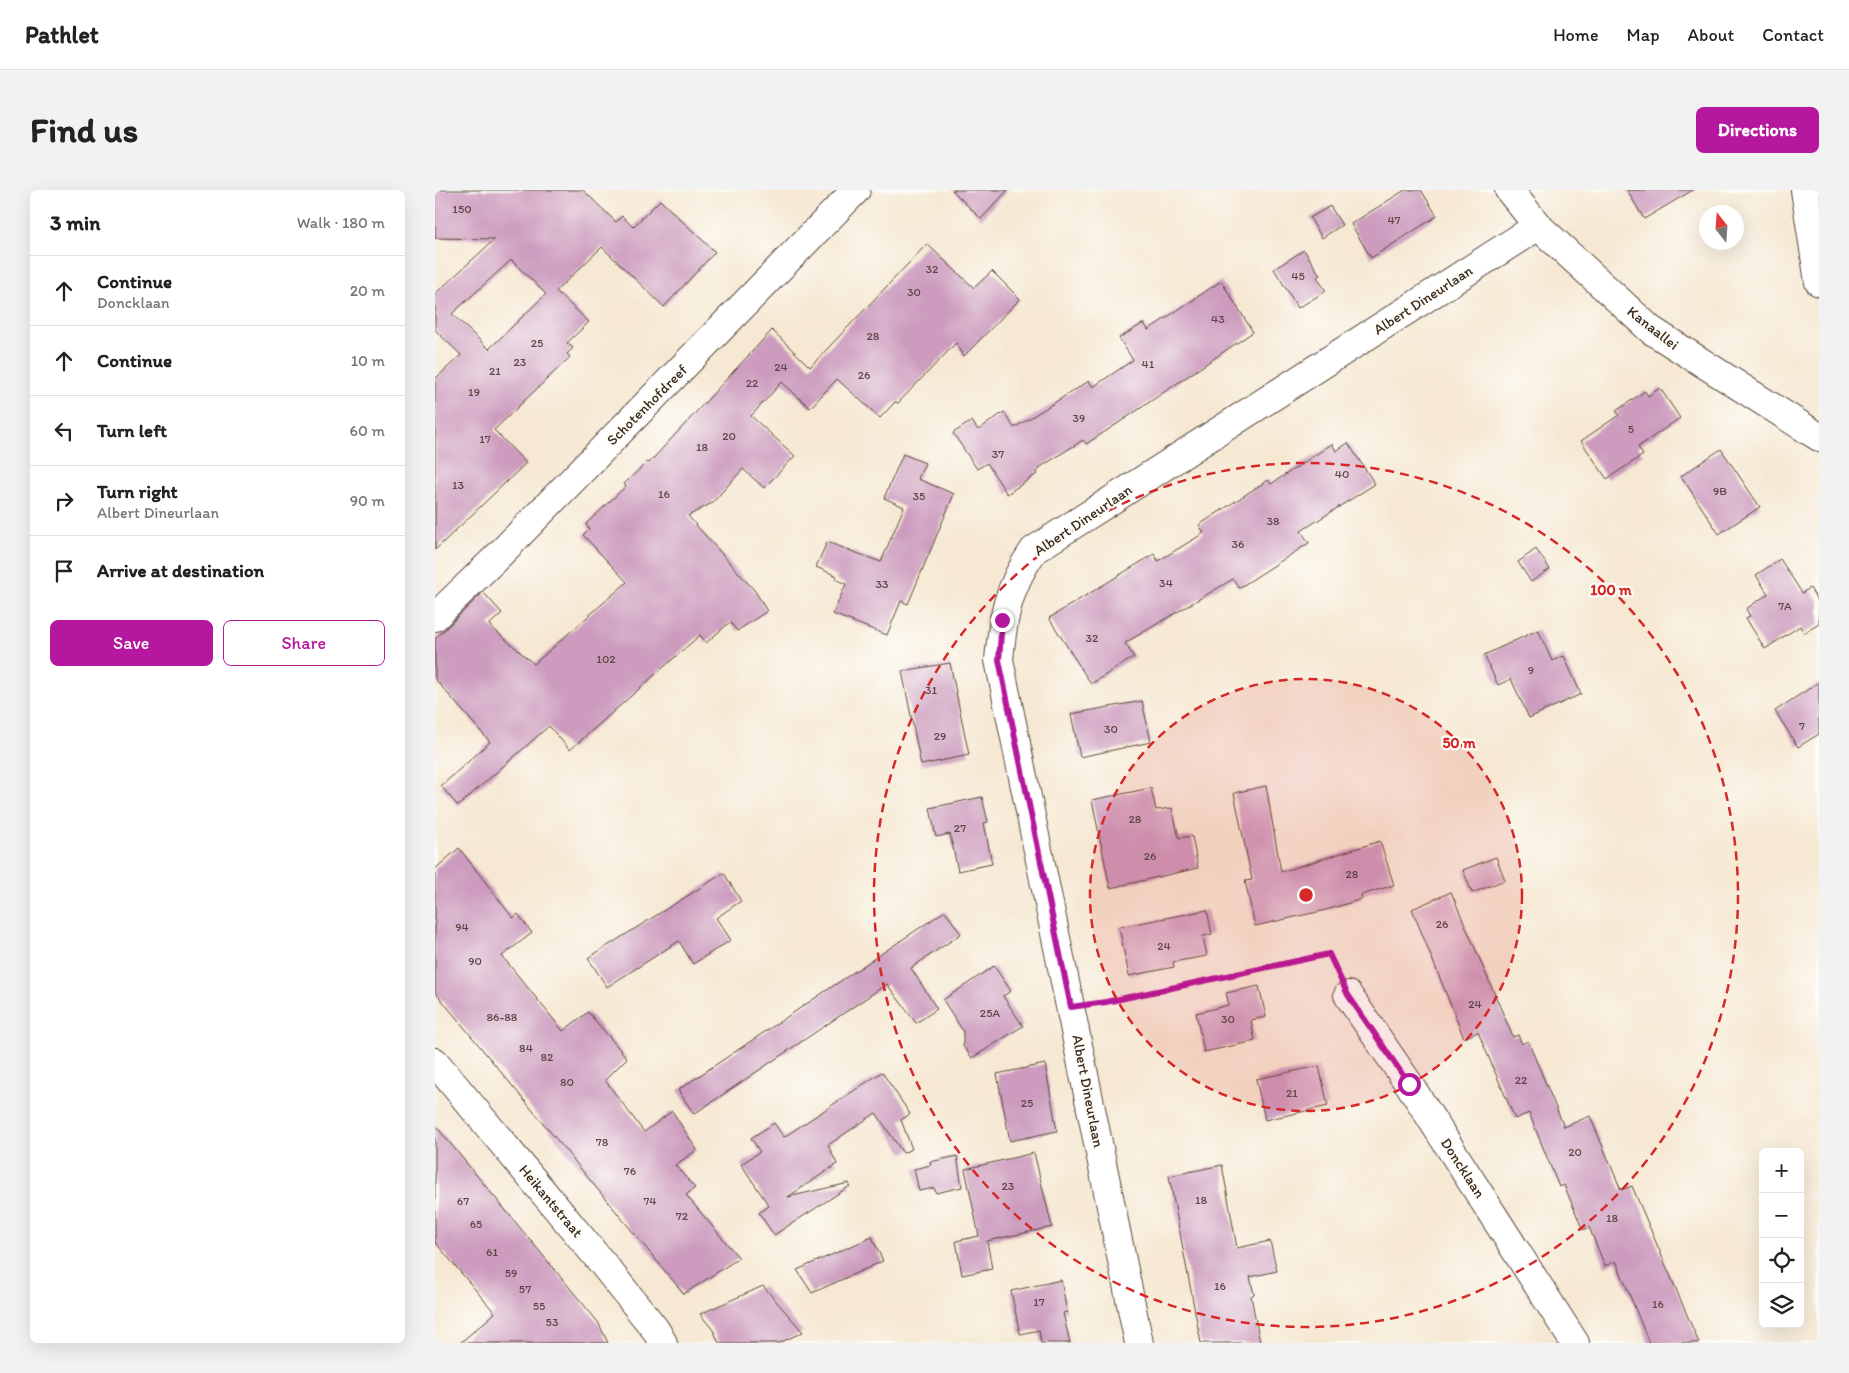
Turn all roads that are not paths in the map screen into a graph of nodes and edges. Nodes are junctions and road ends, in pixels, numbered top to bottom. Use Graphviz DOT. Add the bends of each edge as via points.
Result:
graph roads {
  1 [pos="856,190"];
  2 [pos="1509,190"];
  3 [pos="1805,190"];
  4 [pos="1538,226"];
  5 [pos="1819,282"];
  6 [pos="1819,437"];
  7 [pos="435,617"];
  8 [pos="1348,995"];
  9 [pos="435,1062"];
  10 [pos="663,1343"];
  11 [pos="1139,1343"];
  12 [pos="1575,1343"];
  1 -- 7 [label="street, Schotenhofdreef"];
  2 -- 4 [label="street, Kanaallei"];
  3 -- 5 [label="street"];
  4 -- 6 [label="street, Kanaallei" via="1651,330"];
  4 -- 11 [label="street, Albert Dineurlaan" via="1034,550 1021,568 1002,620 999,660"];
  8 -- 12 [label="street, Doncklaan"];
  9 -- 10 [label="street, Heikantstraat" via="603,1264"];
}
